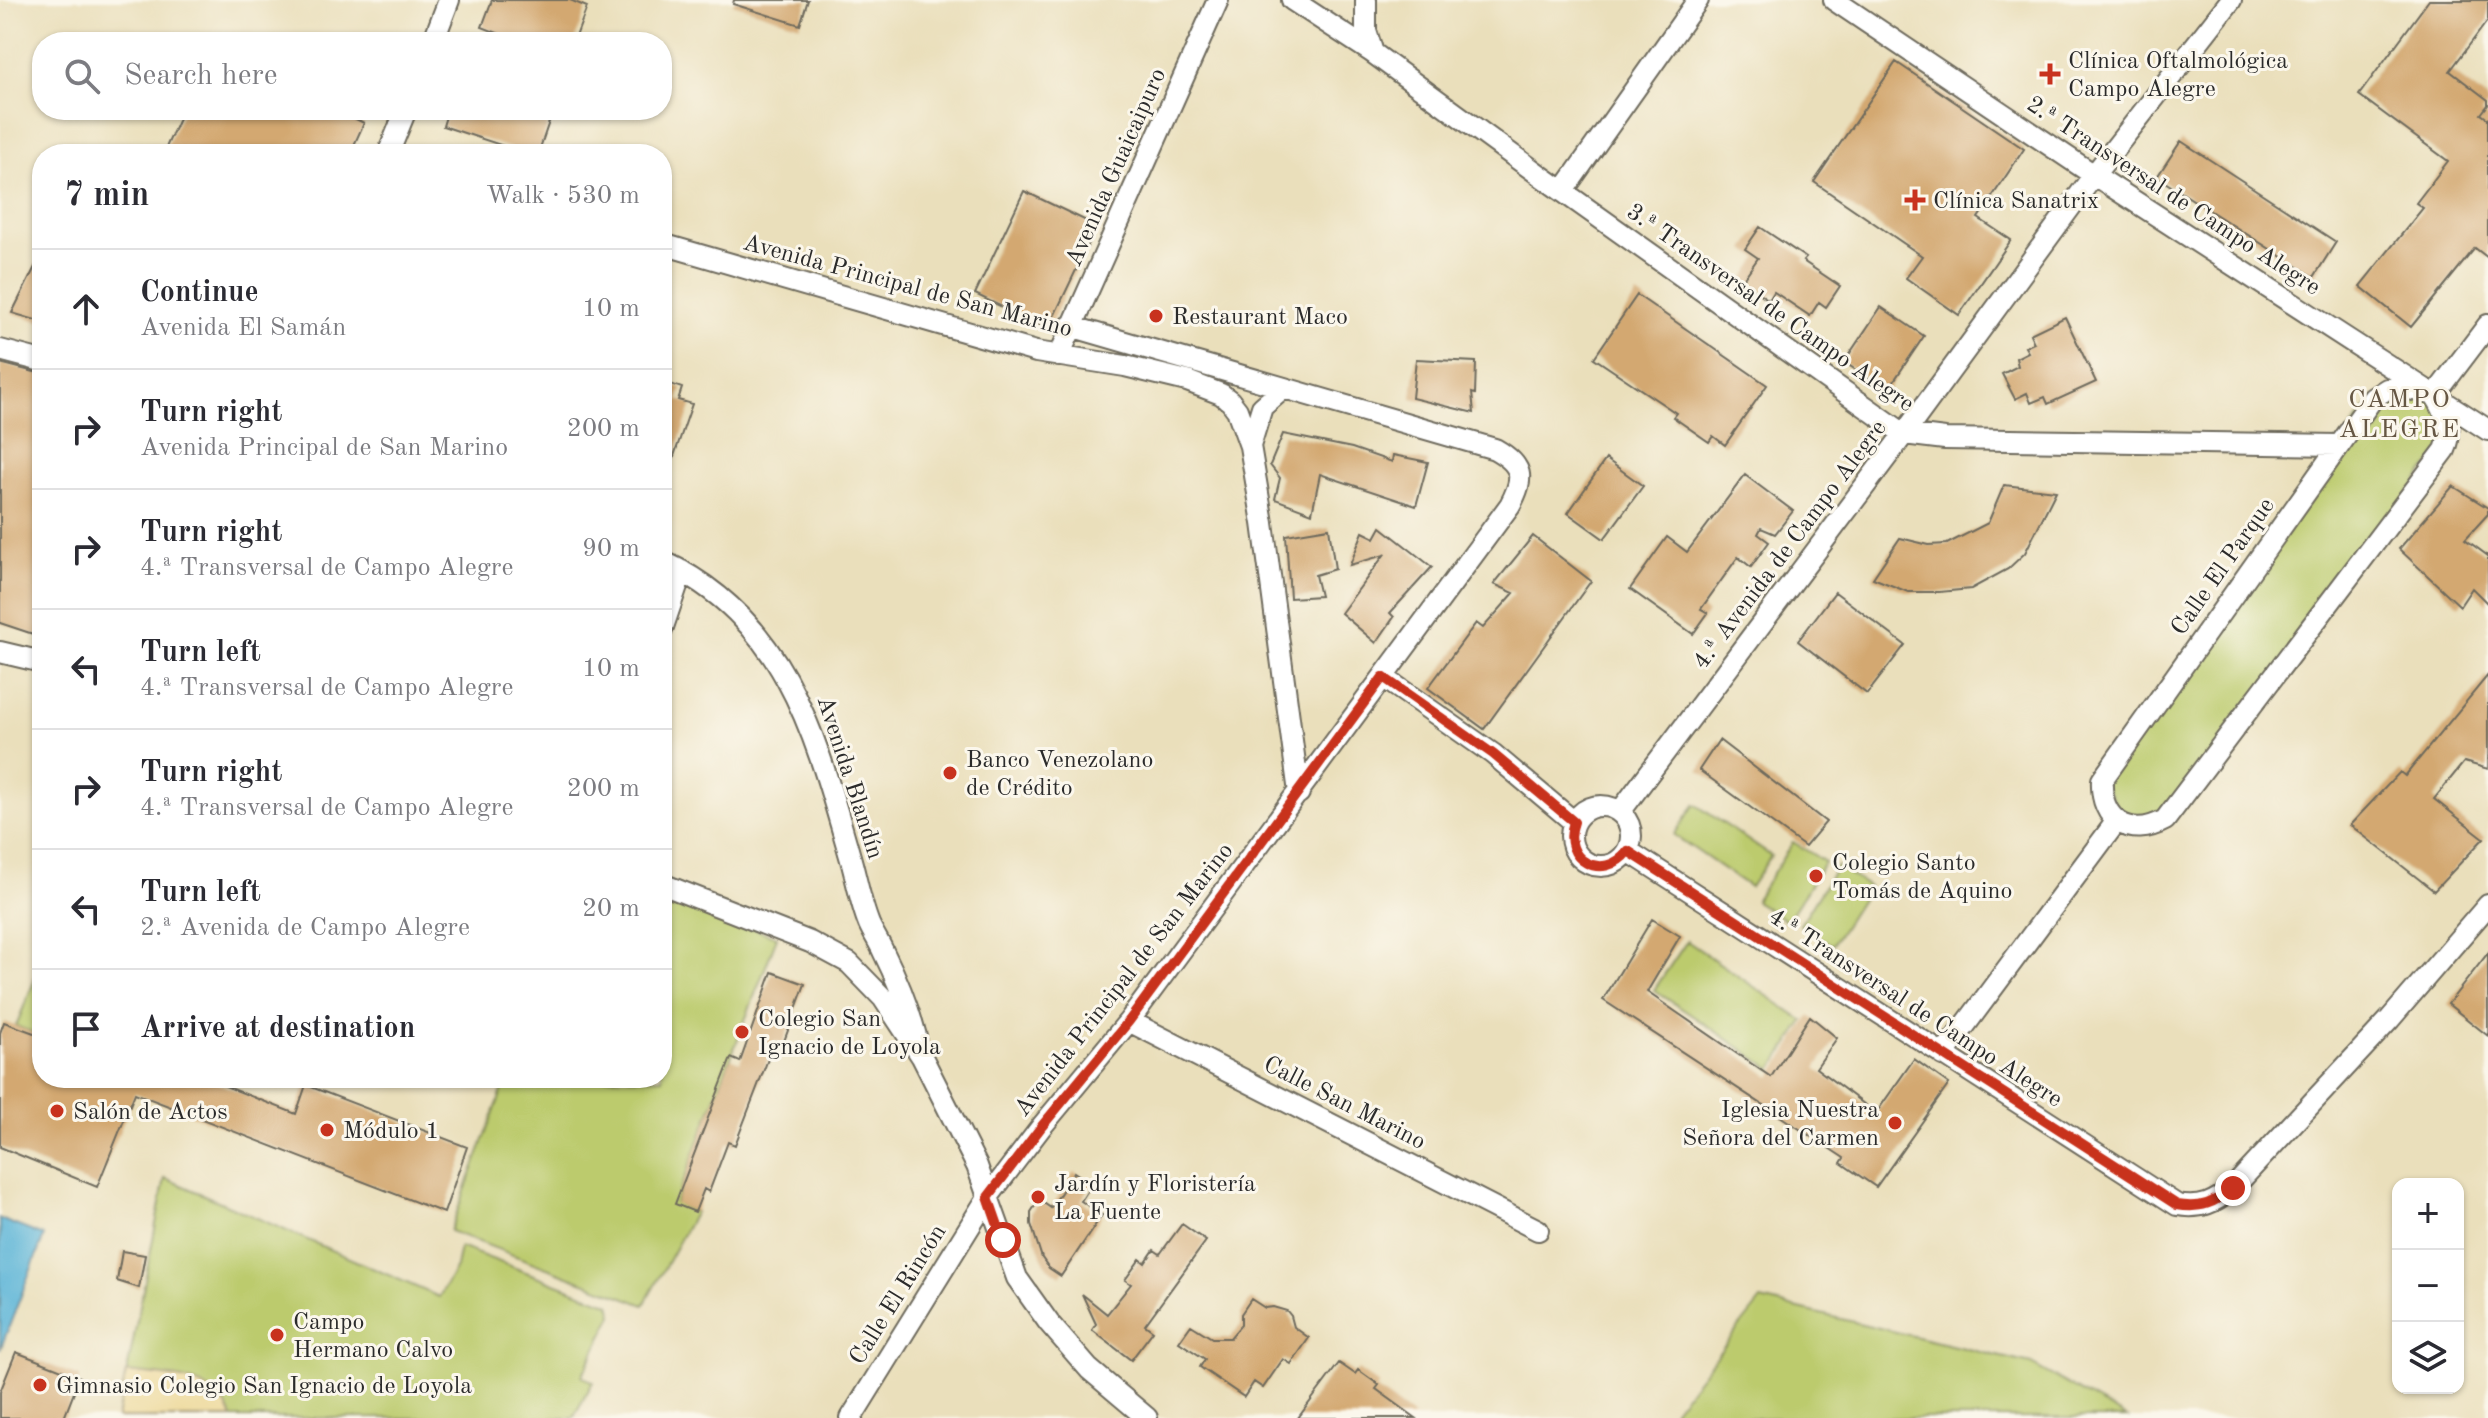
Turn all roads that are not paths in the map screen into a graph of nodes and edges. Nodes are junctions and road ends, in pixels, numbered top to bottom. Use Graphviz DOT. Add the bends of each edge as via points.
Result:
graph roads {
  1 [pos="449,0"];
  2 [pos="1218,0"];
  3 [pos="1292,0"];
  4 [pos="1366,0"];
  5 [pos="1698,0"];
  6 [pos="1834,0"];
  7 [pos="2231,0"];
  8 [pos="437,32"];
  9 [pos="1373,53"];
  10 [pos="402,120"];
  11 [pos="392,144"];
  12 [pos="2094,175"];
  13 [pos="1563,191"];
  14 [pos="672,247"];
  15 [pos="2488,325"];
  16 [pos="1070,326"];
  17 [pos="0,350"];
  18 [pos="1059,356"];
  19 [pos="32,358"];
  20 [pos="1284,388"];
  21 [pos="2435,395"];
  22 [pos="2488,430"];
  23 [pos="1904,434"];
  24 [pos="2338,445"];
  25 [pos="1250,446"];
  26 [pos="672,566"];
  27 [pos="682,571"];
  28 [pos="672,600"];
  29 [pos="0,652"];
  30 [pos="32,660"];
  31 [pos="1383,677"];
  32 [pos="1299,793"];
  33 [pos="1620,812"];
  34 [pos="1574,822"];
  35 [pos="2116,822"];
  36 [pos="1628,851"];
  37 [pos="672,888"];
  38 [pos="2488,905"];
  39 [pos="869,924"];
  40 [pos="849,963"];
  41 [pos="1129,1021"];
  42 [pos="1943,1055"];
  43 [pos="922,1057"];
  44 [pos="988,1197"];
  45 [pos="1538,1230"];
  46 [pos="851,1418"];
  47 [pos="1147,1418"];
  1 -- 8 [label="street"];
  2 -- 16 [label="street, Avenida Guaicaipuro"];
  3 -- 9 [label="street, 3.ª Transversal de Campo Alegre"];
  4 -- 9 [label="street" via="1366,31"];
  5 -- 13 [label="street"];
  6 -- 12 [label="street, 2.ª Transversal de Campo Alegre"];
  7 -- 12 [label="street, 4.ª Avenida de Campo Alegre"];
  9 -- 13 [label="street, 3.ª Transversal de Campo Alegre"];
  10 -- 11 [label="street"];
  12 -- 21 [label="street, 2.ª Transversal de Campo Alegre"];
  12 -- 23 [label="street, 4.ª Avenida de Campo Alegre"];
  13 -- 23 [label="street, 3.ª Transversal de Campo Alegre"];
  14 -- 18 [label="street, Avenida Principal de San Marino"];
  15 -- 21 [label="street"];
  16 -- 18 [label="street, Avenida Guaicaipuro"];
  16 -- 20 [label="street, Avenida Principal de San Marino"];
  17 -- 19 [label="street"];
  18 -- 25 [label="street, Avenida Principal de San Marino" via="1154,372 1209,389 1237,410"];
  20 -- 25 [label="street, Avenida Principal de San Marino" via="1262,407"];
  20 -- 31 [label="street, Avenida Principal de San Marino" via="1495,449 1519,470 1519,489 1510,505"];
  21 -- 22 [label="street, 2.ª Transversal de Campo Alegre"];
  21 -- 24 [label="street, Calle El Parque" via="2387,389 2373,398"];
  21 -- 35 [label="street" via="2445,410 2450,437 2445,450 2165,820 2142,827"];
  23 -- 24 [label="street, 3.ª Transversal de Campo Alegre"];
  23 -- 33 [label="street, 4.ª Avenida de Campo Alegre"];
  24 -- 35 [label="street, Calle El Parque" via="2102,780 2101,793"];
  25 -- 32 [label="street, Avenida Principal de San Marino"];
  26 -- 27 [label="street, Avenida Blandín"];
  27 -- 28 [label="street"];
  27 -- 39 [label="street, Avenida Blandín" via="722,598 754,633 799,699"];
  29 -- 30 [label="street"];
  31 -- 32 [label="street, Avenida Principal de San Marino"];
  31 -- 34 [label="street" via="1493,754"];
  32 -- 41 [label="street, Avenida Principal de San Marino"];
  33 -- 34 [label="street" via="1595,807"];
  33 -- 36 [label="street" via="1631,834"];
  34 -- 36 [label="street" via="1571,840 1587,863 1605,866"];
  35 -- 42 [label="street"];
  36 -- 42 [label="street, 4.ª Transversal de Campo Alegre"];
  37 -- 40 [label="street" via="810,942"];
  38 -- 42 [label="street, 4.ª Transversal de Campo Alegre" via="2390,1019 2213,1204 2177,1205"];
  39 -- 40 [label="street" via="865,941"];
  39 -- 43 [label="street, Avenida Blandín" via="906,1000"];
  40 -- 43 [label="street" via="883,998"];
  41 -- 44 [label="street, Avenida Principal de San Marino"];
  41 -- 45 [label="street, Calle San Marino"];
  43 -- 44 [label="street"];
  44 -- 46 [label="street, Calle El Rincón"];
  44 -- 47 [label="street" via="1017,1278 1049,1323 1089,1369"];
}
